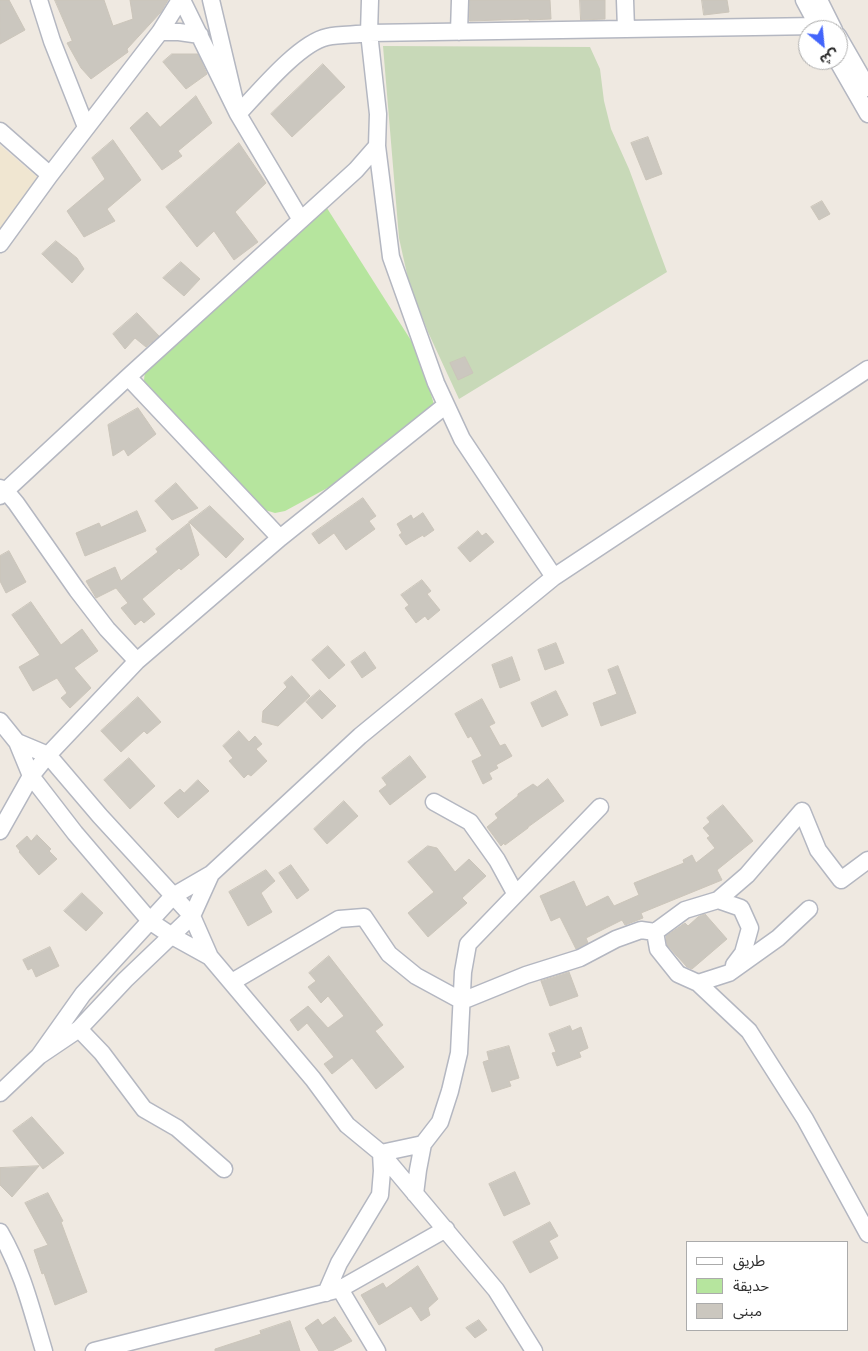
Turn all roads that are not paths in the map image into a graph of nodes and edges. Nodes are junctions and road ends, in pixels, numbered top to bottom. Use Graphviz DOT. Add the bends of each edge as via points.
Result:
graph roads {
  1 [pos="39,0"];
  2 [pos="181,0"];
  3 [pos="210,0"];
  4 [pos="370,0"];
  5 [pos="460,0"];
  6 [pos="625,0"];
  7 [pos="804,0"];
  8 [pos="818,0"];
  9 [pos="815,20"];
  10 [pos="829,20"];
  11 [pos="798,28"];
  12 [pos="626,29"];
  13 [pos="160,32"];
  14 [pos="458,32"];
  15 [pos="369,33"];
  16 [pos="200,35"];
  17 [pos="848,53"];
  18 [pos="843,70"];
  19 [pos="868,88"];
  20 [pos="238,114"];
  21 [pos="868,114"];
  22 [pos="86,127"];
  23 [pos="0,131"];
  24 [pos="377,146"];
  25 [pos="50,175"];
  26 [pos="301,220"];
  27 [pos="0,244"];
  28 [pos="868,369"];
  29 [pos="128,377"];
  30 [pos="446,405"];
  31 [pos="2,492"];
  32 [pos="280,538"];
  33 [pos="554,577"];
  34 [pos="137,662"];
  35 [pos="0,722"];
  36 [pos="17,742"];
  37 [pos="48,755"];
  38 [pos="31,776"];
  39 [pos="434,802"];
  40 [pos="600,806"];
  41 [pos="0,831"];
  42 [pos="868,860"];
  43 [pos="211,874"];
  44 [pos="515,893"];
  45 [pos="173,896"];
  46 [pos="718,900"];
  47 [pos="808,908"];
  48 [pos="192,916"];
  49 [pos="151,922"];
  50 [pos="655,932"];
  51 [pos="172,936"];
  52 [pos="210,956"];
  53 [pos="729,973"];
  54 [pos="232,982"];
  55 [pos="698,983"];
  56 [pos="462,1001"];
  57 [pos="79,1029"];
  58 [pos="39,1056"];
  59 [pos="0,1093"];
  60 [pos="423,1144"];
  61 [pos="381,1153"];
  62 [pos="224,1169"];
  63 [pos="415,1194"];
  64 [pos="446,1230"];
  65 [pos="0,1232"];
  66 [pos="868,1234"];
  67 [pos="333,1291"];
  68 [pos="44,1351"];
  69 [pos="94,1351"];
  70 [pos="377,1351"];
  71 [pos="534,1351"];
  1 -- 22 [label="street"];
  2 -- 13 [label="street"];
  2 -- 16 [label="street"];
  3 -- 20 [label="street"];
  4 -- 15 [label="street"];
  5 -- 14 [label="street"];
  6 -- 12 [label="street"];
  7 -- 9 [label="street"];
  8 -- 10 [label="street"];
  11 -- 12 [label="street"];
  12 -- 14 [label="street"];
  13 -- 16 [label="street"];
  13 -- 22 [label="street"];
  14 -- 15 [label="street"];
  15 -- 20 [label="street" via="326,37 305,48"];
  15 -- 24 [label="street" via="378,114"];
  16 -- 20 [label="street"];
  17 -- 19 [label="street"];
  18 -- 21 [label="street"];
  20 -- 26 [label="street"];
  22 -- 25 [label="street"];
  23 -- 25 [label="street"];
  24 -- 26 [label="street" via="356,170"];
  24 -- 30 [label="street" via="391,257"];
  25 -- 27 [label="street"];
  26 -- 29 [label="street"];
  28 -- 33 [label="street"];
  29 -- 31 [label="street"];
  29 -- 32 [label="street"];
  30 -- 32 [label="street"];
  30 -- 33 [label="street" via="462,439"];
  31 -- 34 [label="street" via="16,502 77,590"];
  32 -- 34 [label="street"];
  33 -- 43 [label="street" via="360,736"];
  34 -- 37 [label="street"];
  35 -- 36 [label="street"];
  36 -- 37 [label="street"];
  36 -- 38 [label="street"];
  37 -- 38 [label="street"];
  37 -- 45 [label="street"];
  38 -- 41 [label="street"];
  38 -- 49 [label="street"];
  39 -- 44 [label="street" via="470,822"];
  40 -- 44 [label="street"];
  42 -- 46 [label="street" via="841,880 818,850 802,811 747,875"];
  43 -- 45 [label="street"];
  43 -- 48 [label="street"];
  44 -- 56 [label="street" via="468,944"];
  45 -- 48 [label="street"];
  45 -- 49 [label="street"];
  46 -- 50 [label="street" via="685,910"];
  46 -- 53 [label="street" via="741,908 750,928 744,953"];
  47 -- 53 [label="street" via="778,938"];
  48 -- 51 [label="street"];
  48 -- 52 [label="street"];
  49 -- 51 [label="street"];
  49 -- 58 [label="street" via="83,994"];
  50 -- 55 [label="street" via="658,949 678,974"];
  50 -- 56 [label="street" via="641,930 580,958 526,975"];
  51 -- 52 [label="street"];
  51 -- 57 [label="street"];
  52 -- 54 [label="street"];
  53 -- 55 [label="street"];
  54 -- 56 [label="street" via="339,919 364,917 389,954 416,976"];
  54 -- 61 [label="street" via="347,1125"];
  55 -- 66 [label="street" via="749,1031 805,1119"];
  56 -- 60 [label="street" via="459,1054 450,1091 440,1122"];
  57 -- 58 [label="street"];
  57 -- 62 [label="street" via="102,1053 144,1109 176,1128"];
  58 -- 59 [label="street"];
  60 -- 61 [label="street"];
  60 -- 63 [label="street"];
  61 -- 63 [label="street"];
  61 -- 67 [label="street" via="380,1195 339,1263"];
  63 -- 64 [label="street"];
  64 -- 67 [label="street"];
  64 -- 71 [label="street" via="496,1290"];
  65 -- 68 [label="street" via="24,1282"];
  67 -- 69 [label="street"];
  67 -- 70 [label="street"];
}
